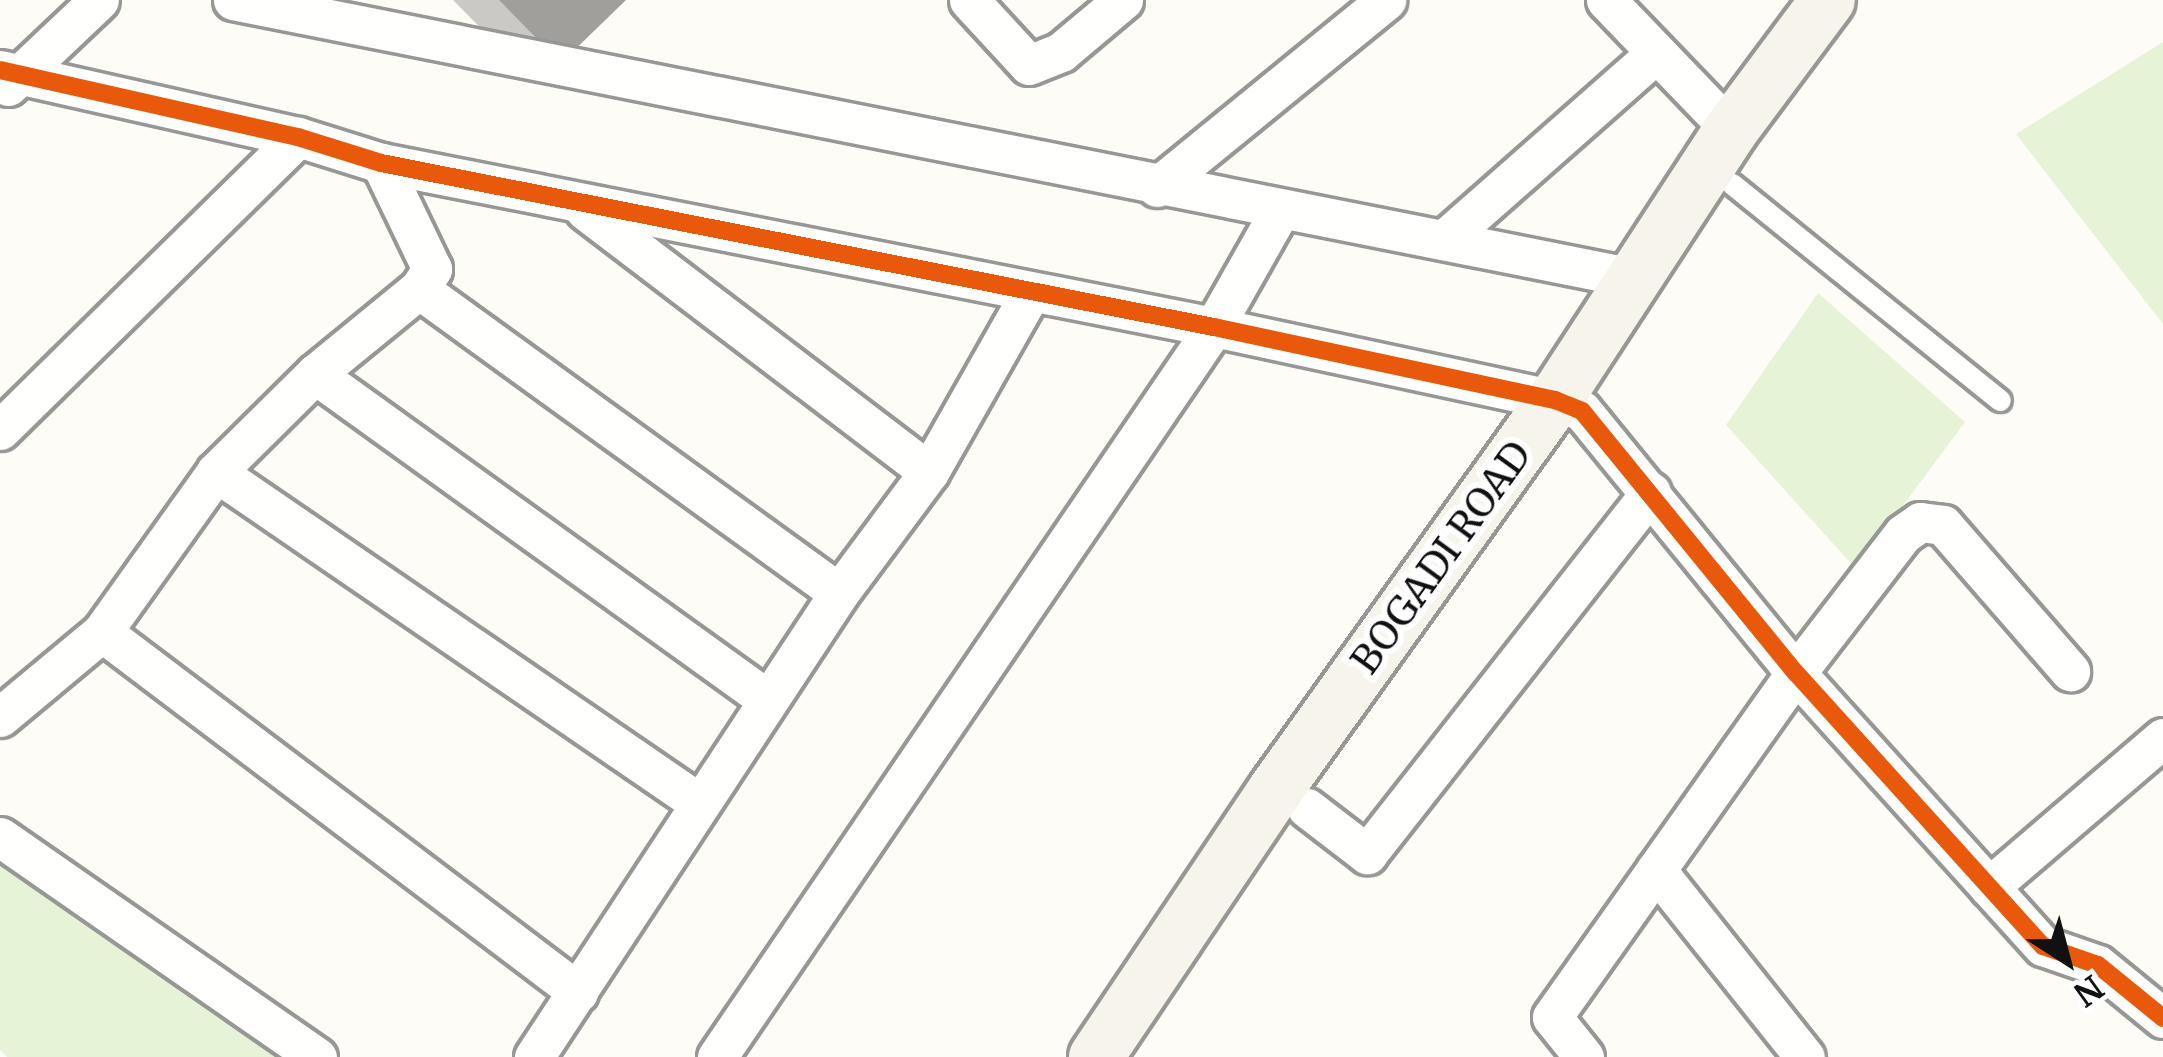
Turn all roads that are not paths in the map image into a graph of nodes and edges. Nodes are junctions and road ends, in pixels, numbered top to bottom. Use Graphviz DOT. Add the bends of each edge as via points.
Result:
graph roads {
  1 [pos="99,0"];
  2 [pos="233,0"];
  3 [pos="969,0"];
  4 [pos="1123,0"];
  5 [pos="1386,0"];
  6 [pos="1606,0"];
  7 [pos="1828,0"];
  8 [pos="1862,0"];
  9 [pos="1656,53"];
  10 [pos="7,79"];
  11 [pos="1731,130"];
  12 [pos="298,137"];
  13 [pos="381,163"];
  14 [pos="1732,184"];
  15 [pos="1156,187"];
  16 [pos="574,202"];
  17 [pos="1279,212"];
  18 [pos="1444,239"];
  19 [pos="1633,278"];
  20 [pos="419,289"];
  21 [pos="1031,292"];
  22 [pos="1214,327"];
  23 [pos="315,374"];
  24 [pos="2000,400"];
  25 [pos="1569,405"];
  26 [pos="0,430"];
  27 [pos="216,472"];
  28 [pos="929,472"];
  29 [pos="1651,492"];
  30 [pos="839,593"];
  31 [pos="103,632"];
  32 [pos="2070,671"];
  33 [pos="1796,674"];
  34 [pos="768,700"];
  35 [pos="0,717"];
  36 [pos="2163,738"];
  37 [pos="699,803"];
  38 [pos="1307,808"];
  39 [pos="0,837"];
  40 [pos="1656,870"];
  41 [pos="1989,887"];
  42 [pos="578,992"];
  43 [pos="2163,1018"];
  44 [pos="317,1057"];
  45 [pos="534,1057"];
  46 [pos="717,1057"];
  47 [pos="1096,1057"];
  48 [pos="1136,1057"];
  49 [pos="1584,1057"];
  50 [pos="1805,1057"];
  1 -- 10 [label="street"];
  2 -- 15 [label="street"];
  3 -- 4 [label="street" via="1029,65 1061,52"];
  5 -- 15 [label="street"];
  6 -- 9 [label="street"];
  7 -- 11 [label="main road, BOGADI ROAD"];
  8 -- 14 [label="main road, BOGADI ROAD"];
  9 -- 11 [label="street"];
  9 -- 18 [label="street"];
  10 -- 12 [label="street"];
  11 -- 19 [label="main road, BOGADI ROAD"];
  12 -- 13 [label="street"];
  12 -- 26 [label="street"];
  13 -- 16 [label="street"];
  13 -- 20 [label="street" via="432,269"];
  14 -- 24 [label="lane"];
  14 -- 25 [label="main road, BOGADI ROAD"];
  15 -- 17 [label="street"];
  16 -- 21 [label="street"];
  16 -- 28 [label="street"];
  17 -- 18 [label="street"];
  17 -- 22 [label="street"];
  18 -- 19 [label="street"];
  19 -- 25 [label="main road, BOGADI ROAD"];
  20 -- 23 [label="street"];
  20 -- 30 [label="street"];
  21 -- 22 [label="street"];
  21 -- 28 [label="street"];
  22 -- 25 [label="street"];
  22 -- 46 [label="street"];
  23 -- 27 [label="street"];
  23 -- 34 [label="street"];
  25 -- 29 [label="street"];
  25 -- 38 [label="main road, BOGADI ROAD"];
  25 -- 47 [label="main road, BOGADI ROAD" via="1276,788"];
  27 -- 31 [label="street"];
  27 -- 37 [label="street"];
  28 -- 30 [label="street"];
  29 -- 33 [label="street"];
  29 -- 38 [label="street" via="1367,854"];
  30 -- 34 [label="street"];
  31 -- 35 [label="street"];
  31 -- 42 [label="street"];
  32 -- 33 [label="street" via="1932,521 1903,534"];
  33 -- 40 [label="street"];
  33 -- 41 [label="street"];
  34 -- 37 [label="street"];
  36 -- 41 [label="street"];
  37 -- 42 [label="street"];
  38 -- 48 [label="main road, BOGADI ROAD"];
  39 -- 44 [label="street"];
  40 -- 49 [label="street" via="1552,1018"];
  40 -- 50 [label="street"];
  41 -- 43 [label="street" via="2043,946 2098,965"];
  42 -- 45 [label="street"];
}
